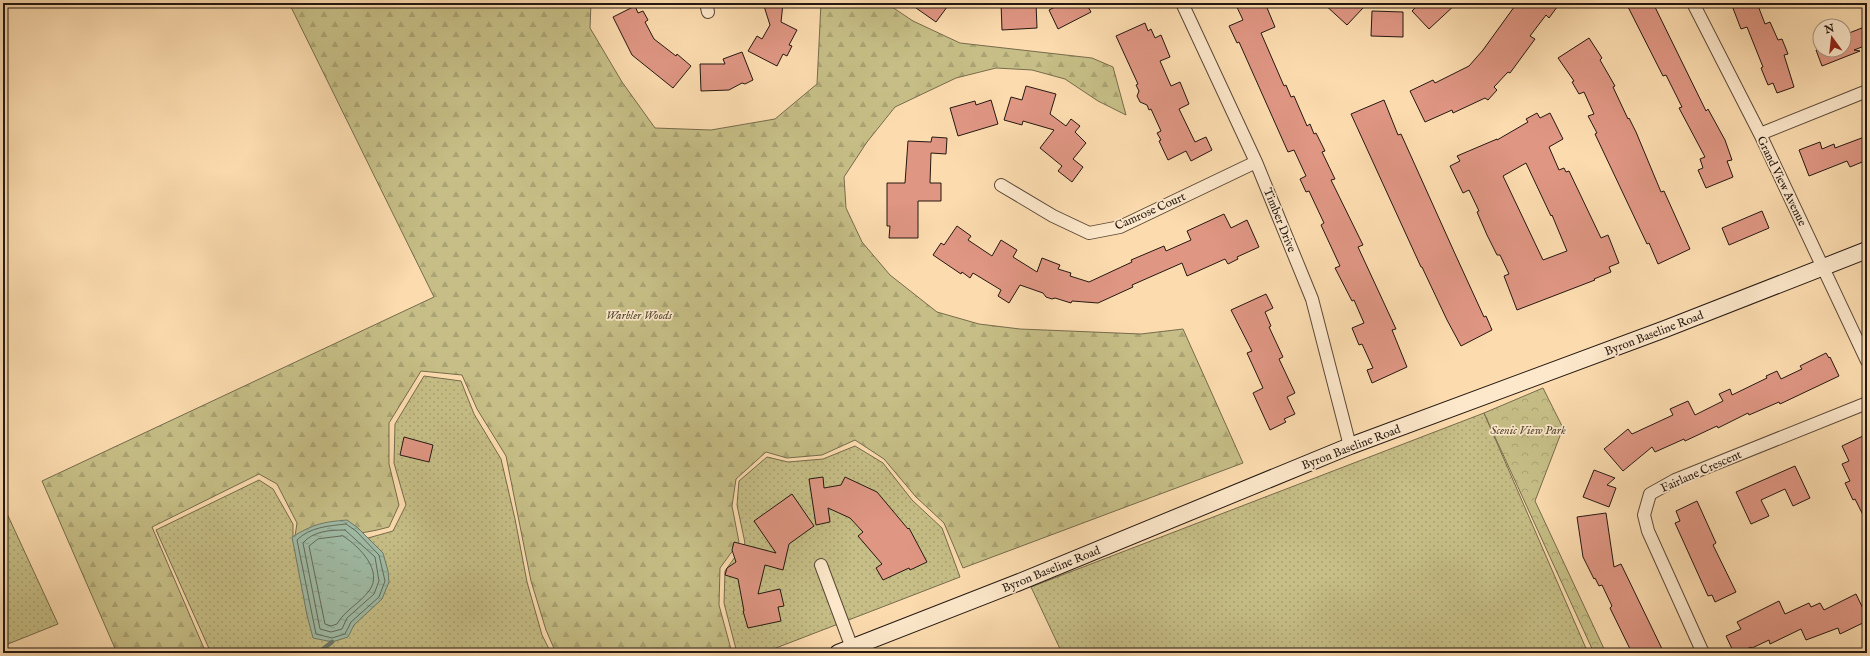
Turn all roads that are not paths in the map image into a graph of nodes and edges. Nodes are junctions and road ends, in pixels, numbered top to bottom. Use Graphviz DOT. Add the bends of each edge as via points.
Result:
graph roads {
  1 [pos="1182,3"];
  2 [pos="1693,3"];
  3 [pos="1867,91"];
  4 [pos="1760,134"];
  5 [pos="1256,162"];
  6 [pos="1001,185"];
  7 [pos="1867,250"];
  8 [pos="1824,267"];
  9 [pos="1867,361"];
  10 [pos="1867,403"];
  11 [pos="1350,446"];
  12 [pos="821,565"];
  13 [pos="845,650"];
  14 [pos="1703,653"];
  1 -- 5 [label="street, Timber Drive"];
  2 -- 4 [label="street, Grand View Avenue"];
  3 -- 4 [label="street"];
  4 -- 8 [label="street, Grand View Avenue"];
  5 -- 6 [label="street, Camrose Court" via="1120,227 1089,233 1053,216"];
  5 -- 11 [label="street, Timber Drive" via="1312,299"];
  7 -- 8 [label="main road, Byron Baseline Road"];
  8 -- 9 [label="street, Grand View Avenue"];
  8 -- 11 [label="main road, Byron Baseline Road"];
  10 -- 14 [label="street, Fairlane Crescent" via="1675,480 1650,494 1644,515 1648,531"];
  11 -- 13 [label="main road, Byron Baseline Road" via="1017,583"];
  12 -- 13 [label="street"];
}
